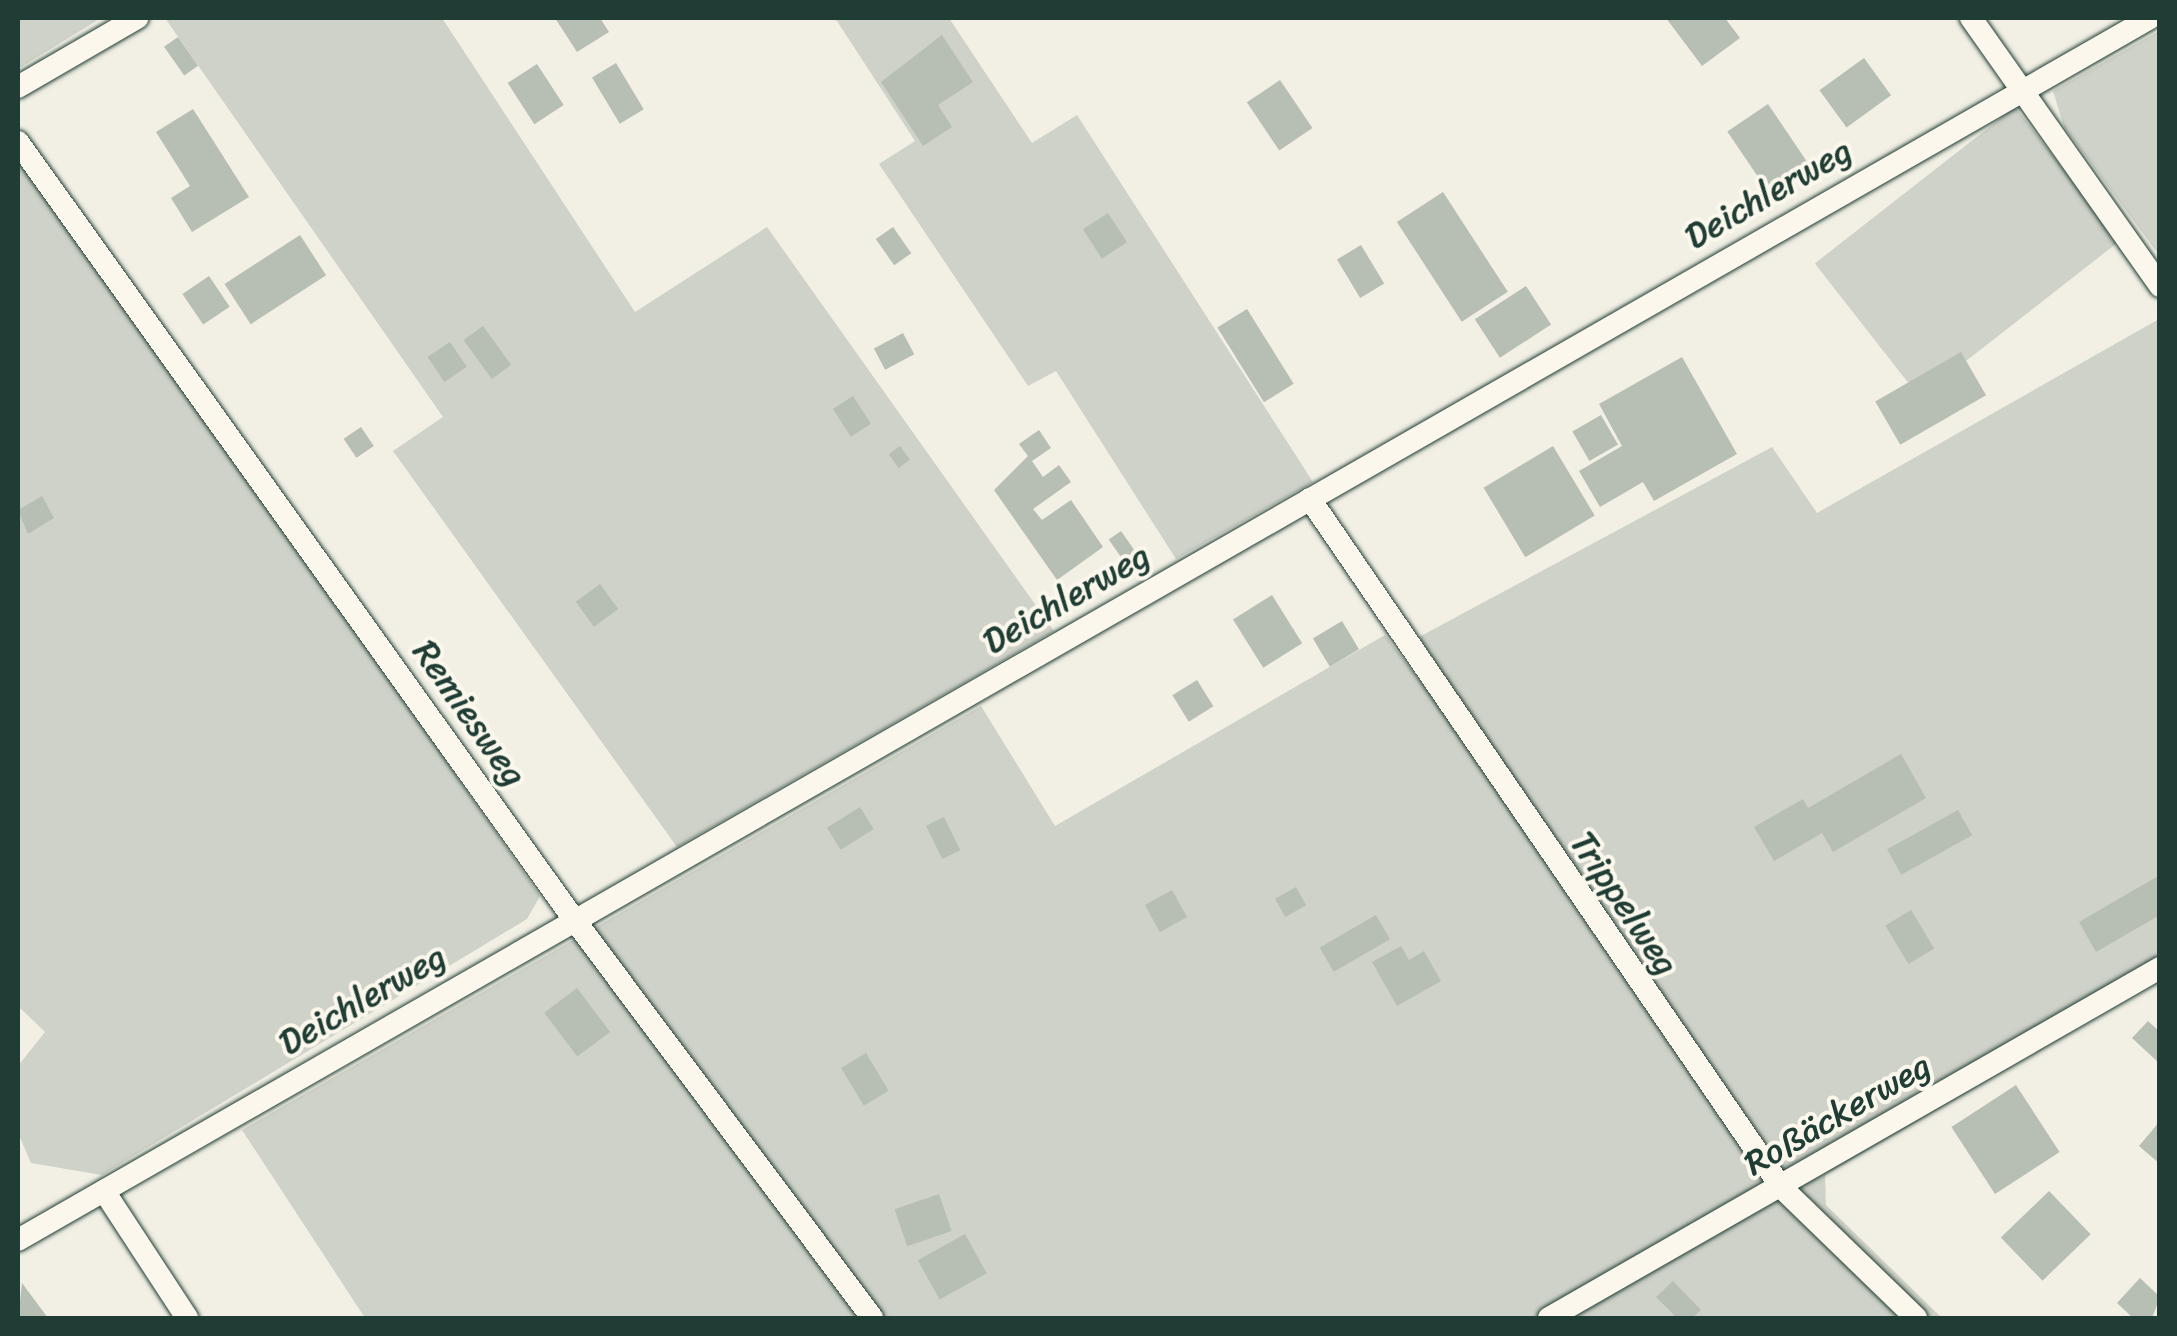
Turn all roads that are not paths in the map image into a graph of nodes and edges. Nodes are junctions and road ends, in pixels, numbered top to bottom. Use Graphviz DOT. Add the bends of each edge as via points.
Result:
graph roads {
  1 [pos="137,18"];
  2 [pos="1972,18"];
  3 [pos="2150,18"];
  4 [pos="18,87"];
  5 [pos="2017,90"];
  6 [pos="18,142"];
  7 [pos="2160,286"];
  8 [pos="1310,499"];
  9 [pos="573,918"];
  10 [pos="2160,968"];
  11 [pos="1781,1187"];
  12 [pos="104,1191"];
  13 [pos="18,1240"];
  14 [pos="187,1318"];
  15 [pos="872,1318"];
  16 [pos="1549,1318"];
  17 [pos="1916,1318"];
  1 -- 4 [label="lane"];
  2 -- 5 [label="lane"];
  3 -- 5 [label="lane, Deichlerweg"];
  5 -- 7 [label="lane"];
  5 -- 8 [label="lane, Deichlerweg"];
  6 -- 9 [label="lane, Remiesweg"];
  8 -- 9 [label="lane, Deichlerweg"];
  8 -- 11 [label="lane, Trippelweg"];
  9 -- 12 [label="lane, Deichlerweg"];
  9 -- 15 [label="lane, Remiesweg"];
  10 -- 11 [label="lane, Roßäckerweg"];
  11 -- 16 [label="lane, Roßäckerweg"];
  11 -- 17 [label="lane, Trippelweg"];
  12 -- 13 [label="lane, Deichlerweg"];
  12 -- 14 [label="lane"];
}
